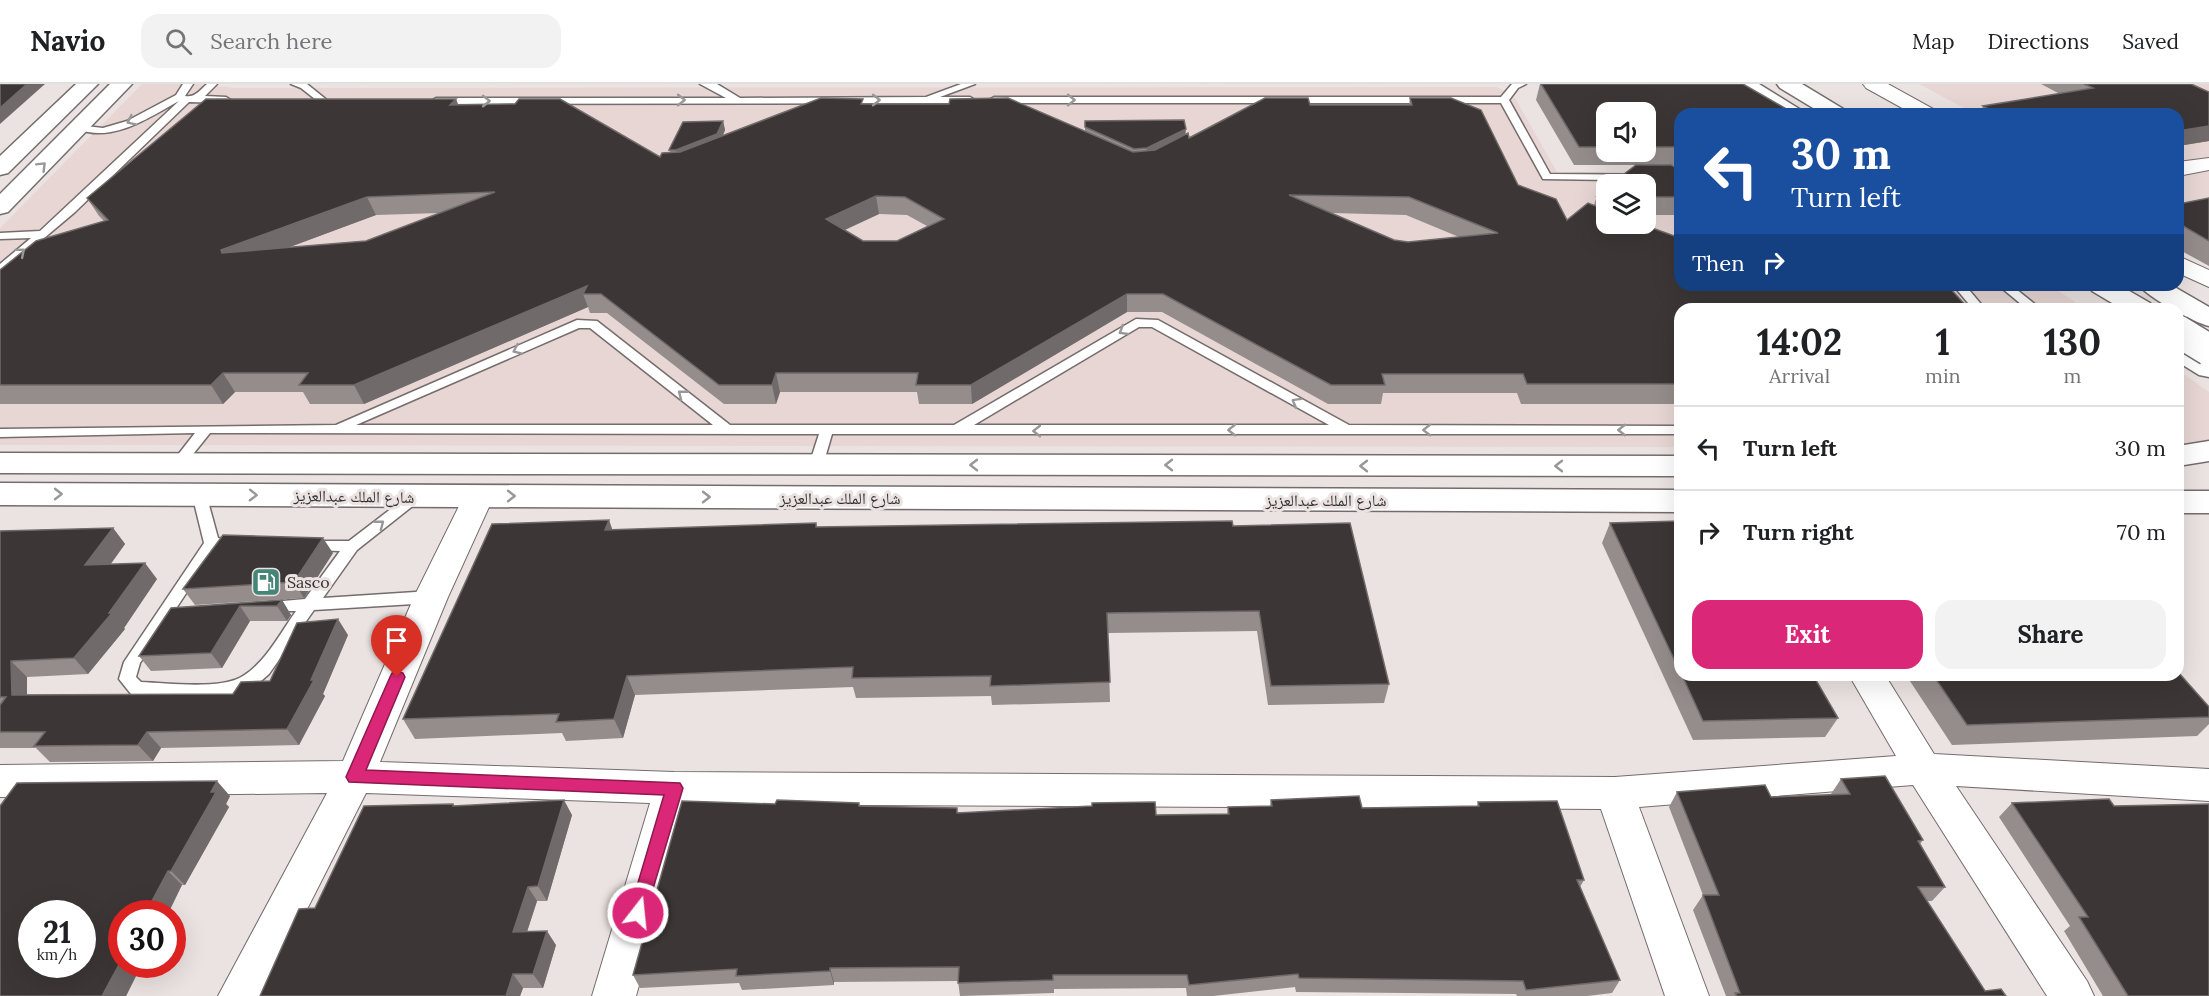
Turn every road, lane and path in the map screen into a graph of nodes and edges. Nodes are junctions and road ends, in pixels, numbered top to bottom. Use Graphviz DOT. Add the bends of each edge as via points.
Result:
graph roads {
  1 [pos="88,84"];
  2 [pos="122,84"];
  3 [pos="188,84"];
  4 [pos="212,84"];
  5 [pos="296,84"];
  6 [pos="705,84"];
  7 [pos="970,84"];
  8 [pos="1521,84"];
  9 [pos="1767,84"];
  10 [pos="1787,84"];
  11 [pos="1812,84"];
  12 [pos="1873,84"];
  13 [pos="1737,86"];
  14 [pos="943,96"];
  15 [pos="188,98"];
  16 [pos="242,100"];
  17 [pos="428,100"];
  18 [pos="556,100"];
  19 [pos="737,100"];
  20 [pos="841,100"];
  21 [pos="994,100"];
  22 [pos="1274,100"];
  23 [pos="1503,100"];
  24 [pos="299,101"];
  25 [pos="323,101"];
  26 [pos="334,101"];
  27 [pos="1784,108"];
  28 [pos="1806,108"];
  29 [pos="1828,108"];
  30 [pos="1852,108"];
  31 [pos="1917,108"];
  32 [pos="1015,110"];
  33 [pos="1253,110"];
  34 [pos="575,112"];
  35 [pos="809,113"];
  36 [pos="80,127"];
  37 [pos="2209,164"];
  38 [pos="0,168"];
  39 [pos="2184,168"];
  40 [pos="1674,178"];
  41 [pos="0,207"];
  42 [pos="42,234"];
  43 [pos="0,236"];
  44 [pos="2184,266"];
  45 [pos="0,270"];
  46 [pos="2209,280"];
  47 [pos="1964,291"];
  48 [pos="2012,291"];
  49 [pos="2082,291"];
  50 [pos="2111,291"];
  51 [pos="2141,291"];
  52 [pos="2160,291"];
  53 [pos="1974,303"];
  54 [pos="2027,303"];
  55 [pos="2102,303"];
  56 [pos="2131,303"];
  57 [pos="2167,303"];
  58 [pos="2175,303"];
  59 [pos="2186,312"];
  60 [pos="2209,331"];
  61 [pos="2184,335"];
  62 [pos="2184,346"];
  63 [pos="2209,350"];
  64 [pos="2184,354"];
  65 [pos="2209,369"];
  66 [pos="206,429"];
  67 [pos="335,429"];
  68 [pos="826,429"];
  69 [pos="728,430"];
  70 [pos="1347,430"];
  71 [pos="1674,430"];
  72 [pos="955,431"];
  73 [pos="0,433"];
  74 [pos="2209,452"];
  75 [pos="2184,455"];
  76 [pos="0,463"];
  77 [pos="177,465"];
  78 [pos="816,465"];
  79 [pos="1674,466"];
  80 [pos="2184,467"];
  81 [pos="2209,467"];
  82 [pos="0,494"];
  83 [pos="199,494"];
  84 [pos="479,496"];
  85 [pos="414,498"];
  86 [pos="1674,501"];
  87 [pos="2184,502"];
  88 [pos="2209,502"];
  89 [pos="212,543"];
  90 [pos="235,543"];
  91 [pos="293,544"];
  92 [pos="352,546"];
  93 [pos="431,597"];
  94 [pos="311,603"];
  95 [pos="255,608"];
  96 [pos="188,613"];
  97 [pos="165,615"];
  98 [pos="1871,681"];
  99 [pos="1923,769"];
  100 [pos="355,777"];
  101 [pos="2209,785"];
  102 [pos="674,788"];
  103 [pos="7,790"];
  104 [pos="1615,793"];
  105 [pos="240,996"];
  106 [pos="614,996"];
  107 [pos="1687,996"];
  108 [pos="2072,996"];
  1 -- 38 [label="street"];
  2 -- 36 [label="street"];
  3 -- 15 [label="lane"];
  4 -- 15 [label="lane"];
  5 -- 25 [label="lane"];
  6 -- 19 [label="lane"];
  7 -- 14 [label="lane"];
  8 -- 23 [label="lane"];
  9 -- 28 [label="street"];
  10 -- 29 [label="street"];
  11 -- 30 [label="street"];
  12 -- 31 [label="street"];
  13 -- 27 [label="street"];
  20 -- 14 [label="lane, one-way" via="923,100"];
  14 -- 21 [label="lane"];
  15 -- 16 [label="lane"];
  15 -- 36 [label="lane, one-way" via="110,130 87,132"];
  15 -- 42 [label="lane"];
  17 -- 18 [label="lane, one-way"];
  18 -- 19 [label="lane, one-way"];
  18 -- 34 [label="lane"];
  19 -- 20 [label="lane"];
  20 -- 35 [label="lane"];
  21 -- 22 [label="lane, one-way"];
  21 -- 32 [label="lane"];
  22 -- 23 [label="lane"];
  22 -- 33 [label="lane"];
  23 -- 40 [label="lane" via="1547,177"];
  24 -- 25 [label="lane"];
  25 -- 26 [label="lane"];
  41 -- 36 [label="street, one-way"];
  37 -- 39 [label="street"];
  42 -- 43 [label="lane"];
  45 -- 42 [label="lane, one-way"];
  44 -- 46 [label="street"];
  47 -- 53 [label="lane"];
  48 -- 54 [label="lane"];
  49 -- 55 [label="street"];
  50 -- 56 [label="street"];
  51 -- 57 [label="street"];
  52 -- 58 [label="street"];
  59 -- 60 [label="street"];
  61 -- 63 [label="street, bridge"];
  62 -- 63 [label="street"];
  64 -- 65 [label="street"];
  66 -- 67 [label="lane"];
  66 -- 73 [label="lane"];
  66 -- 77 [label="lane"];
  67 -- 69 [label="lane"];
  69 -- 67 [label="lane, one-way" via="593,324 577,324"];
  68 -- 69 [label="lane"];
  68 -- 72 [label="lane"];
  68 -- 78 [label="lane"];
  71 -- 70 [label="lane, one-way"];
  70 -- 72 [label="lane, one-way"];
  70 -- 72 [label="lane, one-way" via="1154,323 1136,323"];
  74 -- 75 [label="street"];
  76 -- 77 [label="street, شارع الملك عبدالعزيز"];
  77 -- 78 [label="street, شارع الملك عبدالعزيز"];
  79 -- 78 [label="street, شارع الملك عبدالعزيز, one-way"];
  80 -- 81 [label="street"];
  82 -- 83 [label="street, شارع الملك عبدالعزيز, one-way"];
  83 -- 85 [label="street, شارع الملك عبدالعزيز, one-way"];
  83 -- 89 [label="lane"];
  84 -- 85 [label="street, شارع الملك عبدالعزيز"];
  84 -- 86 [label="street, شارع الملك عبدالعزيز, one-way"];
  84 -- 93 [label="street"];
  92 -- 85 [label="lane, one-way"];
  87 -- 88 [label="street"];
  89 -- 90 [label="lane"];
  89 -- 97 [label="lane"];
  91 -- 92 [label="lane"];
  92 -- 94 [label="lane"];
  93 -- 94 [label="lane"];
  93 -- 100 [label="street"];
  94 -- 95 [label="lane"];
  94 -- 97 [label="lane" via="263,669 248,682 222,690 137,689 127,679 132,662"];
  96 -- 97 [label="lane"];
  98 -- 99 [label="street"];
  99 -- 101 [label="street"];
  99 -- 104 [label="street"];
  99 -- 108 [label="street"];
  100 -- 102 [label="street"];
  100 -- 103 [label="street"];
  100 -- 105 [label="street"];
  102 -- 104 [label="street"];
  102 -- 106 [label="street"];
  104 -- 107 [label="street"];
}
